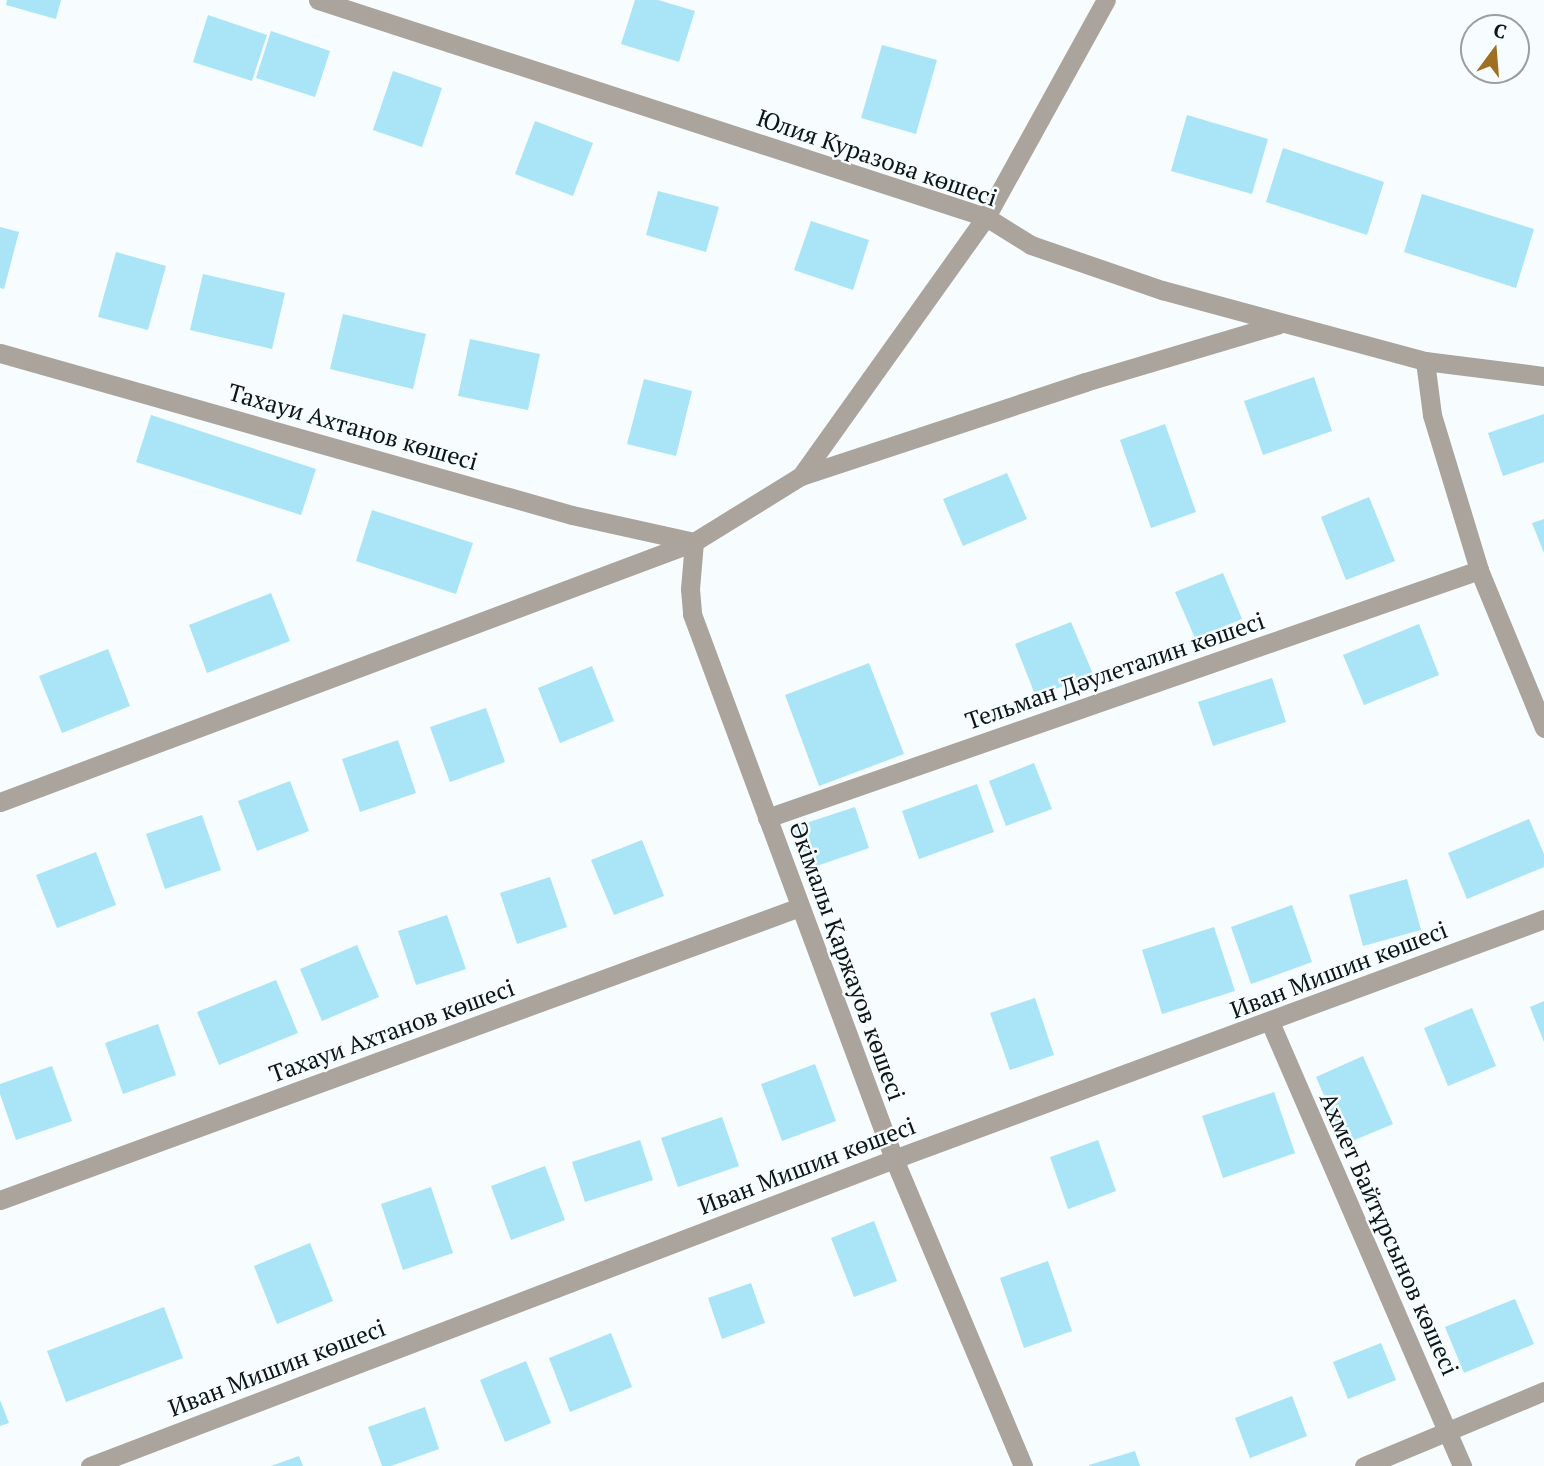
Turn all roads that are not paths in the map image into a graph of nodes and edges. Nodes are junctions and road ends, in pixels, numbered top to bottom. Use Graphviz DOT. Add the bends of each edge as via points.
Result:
graph roads {
  1 [pos="318,0"];
  2 [pos="1106,0"];
  3 [pos="986,218"];
  4 [pos="1280,324"];
  5 [pos="0,353"];
  6 [pos="1425,361"];
  7 [pos="1544,376"];
  8 [pos="801,476"];
  9 [pos="694,542"];
  10 [pos="1479,570"];
  11 [pos="1544,727"];
  12 [pos="0,802"];
  13 [pos="767,818"];
  14 [pos="800,907"];
  15 [pos="1544,919"];
  16 [pos="1270,1023"];
  17 [pos="894,1159"];
  18 [pos="0,1200"];
  19 [pos="1544,1391"];
  20 [pos="1449,1433"];
  21 [pos="90,1466"];
  22 [pos="1023,1466"];
  23 [pos="1364,1466"];
  24 [pos="1462,1466"];
  1 -- 3 [label="street, Юлия Куразова көшесі"];
  2 -- 3 [label="street"];
  3 -- 4 [label="street, Юлия Куразова көшесі" via="1031,245"];
  3 -- 8 [label="street"];
  4 -- 6 [label="street, Юлия Куразова көшесі"];
  4 -- 8 [label="street" via="1085,382"];
  5 -- 9 [label="street, Тахауи Ахтанов көшесі" via="572,515"];
  6 -- 7 [label="street, Юлия Куразова көшесі"];
  6 -- 10 [label="street" via="1432,415"];
  8 -- 9 [label="street"];
  9 -- 12 [label="street"];
  9 -- 13 [label="street, Әкімалы Қаржауов көшесі" via="692,614"];
  10 -- 11 [label="street"];
  10 -- 13 [label="street, Тельман Дәулеталин көшесі"];
  13 -- 14 [label="street, Әкімалы Қаржауов көшесі"];
  14 -- 17 [label="street, Әкімалы Қаржауов көшесі"];
  14 -- 18 [label="street, Тахауи Ахтанов көшесі"];
  15 -- 16 [label="street, Иван Мишин көшесі"];
  16 -- 17 [label="street, Иван Мишин көшесі"];
  16 -- 20 [label="street, Ахмет Байтұрсынов көшесі"];
  17 -- 21 [label="street, Иван Мишин көшесі"];
  17 -- 22 [label="street, Әкімалы Қаржауов көшесі"];
  19 -- 20 [label="street"];
  20 -- 23 [label="street"];
  20 -- 24 [label="street, Ахмет Байтұрсынов көшесі"];
}
